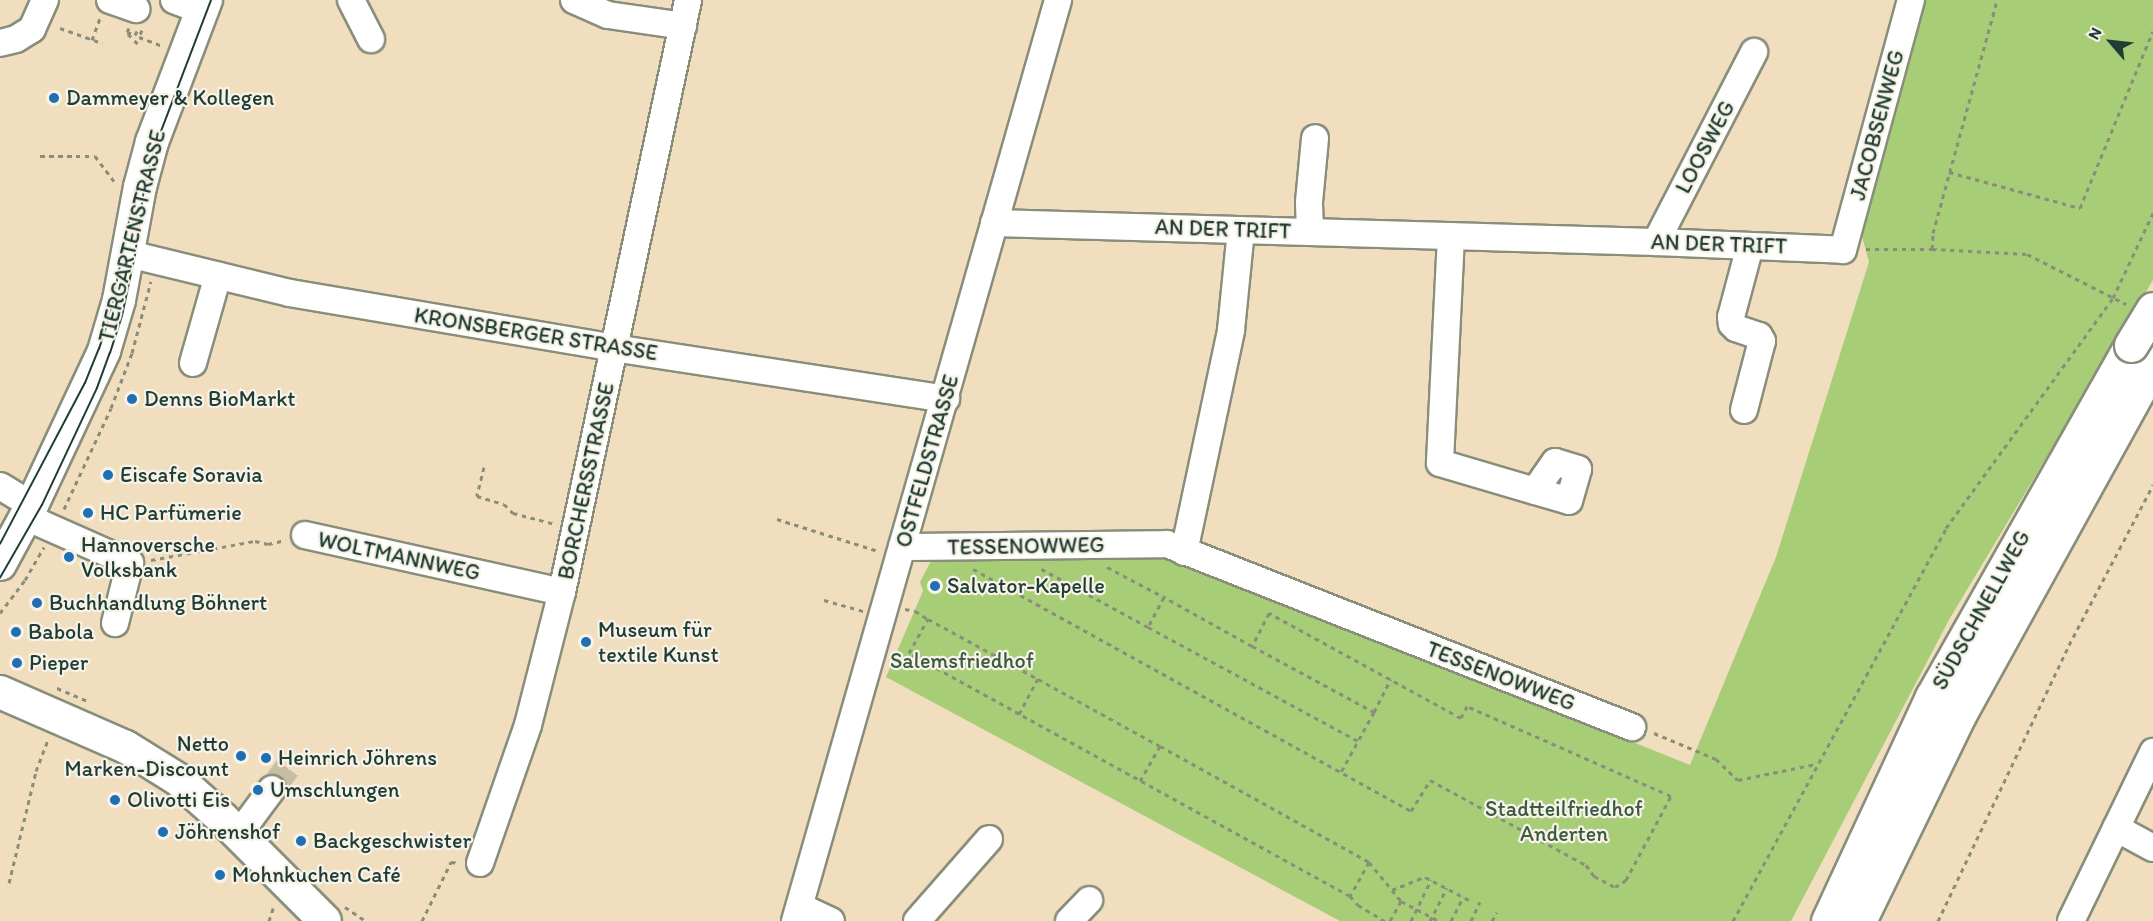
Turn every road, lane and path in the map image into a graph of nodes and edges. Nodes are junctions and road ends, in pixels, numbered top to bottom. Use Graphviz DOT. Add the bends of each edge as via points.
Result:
graph roads {
  1 [pos="45,0"];
  2 [pos="110,0"];
  3 [pos="351,0"];
  4 [pos="574,0"];
  5 [pos="688,0"];
  6 [pos="1058,0"];
  7 [pos="1911,0"];
  8 [pos="1997,0"];
  9 [pos="194,4"];
  10 [pos="132,21"];
  11 [pos="683,26"];
  12 [pos="60,28"];
  13 [pos="96,28"];
  14 [pos="2153,31"];
  15 [pos="139,37"];
  16 [pos="92,39"];
  17 [pos="371,39"];
  18 [pos="0,43"];
  19 [pos="102,44"];
  20 [pos="138,44"];
  21 [pos="165,46"];
  22 [pos="1754,52"];
  23 [pos="1315,138"];
  24 [pos="40,156"];
  25 [pos="1949,172"];
  26 [pos="118,187"];
  27 [pos="2153,213"];
  28 [pos="994,223"];
  29 [pos="1241,230"];
  30 [pos="1310,232"];
  31 [pos="1452,236"];
  32 [pos="1656,242"];
  33 [pos="1750,246"];
  34 [pos="1932,249"];
  35 [pos="1843,250"];
  36 [pos="129,254"];
  37 [pos="218,275"];
  38 [pos="2113,298"];
  39 [pos="2153,309"];
  40 [pos="614,348"];
  41 [pos="2142,354"];
  42 [pos="193,363"];
  43 [pos="946,399"];
  44 [pos="1744,410"];
  45 [pos="484,468"];
  46 [pos="2153,485"];
  47 [pos="0,486"];
  48 [pos="1535,491"];
  49 [pos="29,511"];
  50 [pos="777,519"];
  51 [pos="575,529"];
  52 [pos="305,535"];
  53 [pos="943,547"];
  54 [pos="900,552"];
  55 [pos="1184,552"];
  56 [pos="130,563"];
  57 [pos="0,564"];
  58 [pos="1104,565"];
  59 [pos="1038,567"];
  60 [pos="562,592"];
  61 [pos="1164,597"];
  62 [pos="824,600"];
  63 [pos="915,611"];
  64 [pos="882,616"];
  65 [pos="928,618"];
  66 [pos="115,623"];
  67 [pos="1148,627"];
  68 [pos="1252,646"];
  69 [pos="1038,679"];
  70 [pos="1391,679"];
  71 [pos="0,692"];
  72 [pos="1932,697"];
  73 [pos="1374,712"];
  74 [pos="1019,714"];
  75 [pos="1632,727"];
  76 [pos="50,734"];
  77 [pos="1358,741"];
  78 [pos="1160,746"];
  79 [pos="2153,752"];
  80 [pos="1816,764"];
  81 [pos="1341,772"];
  82 [pos="1140,781"];
  83 [pos="272,789"];
  84 [pos="2116,828"];
  85 [pos="238,836"];
  86 [pos="989,839"];
  87 [pos="1897,842"];
  88 [pos="2153,848"];
  89 [pos="1369,862"];
  90 [pos="480,863"];
  91 [pos="1431,880"];
  92 [pos="9,883"];
  93 [pos="1446,888"];
  94 [pos="1392,890"];
  95 [pos="1350,896"];
  96 [pos="1463,897"];
  97 [pos="1089,900"];
  98 [pos="1469,900"];
  99 [pos="1401,901"];
  100 [pos="1480,902"];
  101 [pos="1417,909"];
  102 [pos="1497,912"];
  103 [pos="282,913"];
  104 [pos="798,914"];
  105 [pos="1431,919"];
  106 [pos="269,921"];
  107 [pos="325,921"];
  108 [pos="422,921"];
  109 [pos="831,921"];
  110 [pos="917,921"];
  111 [pos="1069,921"];
  112 [pos="1385,921"];
  113 [pos="1390,921"];
  114 [pos="1411,921"];
  115 [pos="1439,921"];
  116 [pos="1451,921"];
  117 [pos="1471,921"];
  118 [pos="1492,921"];
  119 [pos="1733,921"];
  120 [pos="1808,921"];
  121 [pos="1828,921"];
  122 [pos="1859,921"];
  123 [pos="1872,921"];
  124 [pos="1938,921"];
  125 [pos="2071,921"];
  1 -- 18 [label="street" via="32,29"];
  2 -- 10 [label="street"];
  3 -- 17 [label="street"];
  4 -- 11 [label="street" via="608,15"];
  5 -- 11 [label="street, BORCHERSSTRASSE"];
  6 -- 28 [label="street, OSTFELDSTRASSE"];
  7 -- 35 [label="street, JACOBSENWEG"];
  8 -- 25 [label="path"];
  9 -- 36 [label="main road, TIERGARTENSTRASSE" via="152,142"];
  10 -- 20 [label="path"];
  11 -- 40 [label="street, BORCHERSSTRASSE"];
  12 -- 16 [label="path"];
  13 -- 16 [label="path"];
  14 -- 25 [label="path" via="2080,208"];
  15 -- 21 [label="path"];
  16 -- 19 [label="path"];
  22 -- 32 [label="street, LOOSWEG"];
  23 -- 30 [label="street"];
  24 -- 26 [label="path" via="95,156"];
  25 -- 34 [label="path"];
  27 -- 38 [label="path"];
  28 -- 29 [label="street, AN DER TRIFT"];
  28 -- 43 [label="street, OSTFELDSTRASSE"];
  29 -- 30 [label="street, AN DER TRIFT"];
  29 -- 55 [label="street" via="1231,330"];
  30 -- 31 [label="street, AN DER TRIFT"];
  31 -- 32 [label="street, AN DER TRIFT"];
  31 -- 48 [label="street" via="1440,463"];
  32 -- 33 [label="street, AN DER TRIFT"];
  33 -- 35 [label="street, AN DER TRIFT"];
  33 -- 44 [label="street" via="1731,317 1736,328 1759,336 1762,341"];
  34 -- 35 [label="path"];
  34 -- 38 [label="path" via="2027,254"];
  36 -- 37 [label="street, KRONSBERGER STRASSE"];
  36 -- 49 [label="main road, TIERGARTENSTRASSE" via="104,351"];
  37 -- 40 [label="street, KRONSBERGER STRASSE" via="290,293"];
  37 -- 42 [label="street"];
  38 -- 80 [label="path" via="1946,528"];
  39 -- 41 [label="highway, SÜDSCHNELLWEG, bridge"];
  40 -- 43 [label="street, KRONSBERGER STRASSE"];
  40 -- 51 [label="street, BORCHERSSTRASSE"];
  41 -- 72 [label="highway, SÜDSCHNELLWEG"];
  41 -- 87 [label="highway, SÜDSCHNELLWEG"];
  43 -- 54 [label="street, OSTFELDSTRASSE"];
  45 -- 51 [label="path" via="477,496 504,504 513,513"];
  46 -- 124 [label="path" via="2069,645"];
  47 -- 49 [label="street"];
  49 -- 56 [label="street"];
  49 -- 57 [label="main road, TIERGARTENSTRASSE"];
  50 -- 54 [label="path"];
  51 -- 60 [label="street, BORCHERSSTRASSE"];
  52 -- 56 [label="path, WOLTMANNWEG" via="268,544 255,541"];
  52 -- 60 [label="street, WOLTMANNWEG"];
  53 -- 54 [label="street, TESSENOWWEG"];
  53 -- 55 [label="street, TESSENOWWEG" via="1167,544"];
  53 -- 81 [label="path" via="957,561"];
  54 -- 64 [label="street, OSTFELDSTRASSE"];
  55 -- 75 [label="street, TESSENOWWEG"];
  56 -- 66 [label="street"];
  58 -- 61 [label="path"];
  59 -- 67 [label="path"];
  60 -- 90 [label="street, BORCHERSSTRASSE" via="528,725"];
  61 -- 67 [label="path"];
  61 -- 68 [label="path"];
  62 -- 64 [label="path"];
  63 -- 65 [label="path"];
  64 -- 104 [label="street, OSTFELDSTRASSE"];
  65 -- 69 [label="path"];
  65 -- 74 [label="path" via="909,653"];
  67 -- 77 [label="path"];
  68 -- 70 [label="path" via="1269,613"];
  68 -- 73 [label="path"];
  69 -- 74 [label="path"];
  69 -- 78 [label="path"];
  70 -- 73 [label="path"];
  70 -- 81 [label="path" via="1461,718 1467,706 1671,796 1626,880 1615,887 1594,876 1586,865 1430,780 1412,811"];
  71 -- 85 [label="main road" via="126,747 179,780"];
  72 -- 120 [label="highway"];
  72 -- 121 [label="highway, SÜDSCHNELLWEG"];
  73 -- 77 [label="path"];
  74 -- 82 [label="path"];
  75 -- 80 [label="path" via="1716,759 1738,780"];
  76 -- 92 [label="path" via="36,771"];
  77 -- 81 [label="path"];
  78 -- 82 [label="path"];
  78 -- 89 [label="path"];
  79 -- 84 [label="street"];
  80 -- 119 [label="path"];
  82 -- 95 [label="path"];
  83 -- 85 [label="street"];
  84 -- 88 [label="street"];
  84 -- 125 [label="street"];
  85 -- 107 [label="main road"];
  86 -- 110 [label="street"];
  87 -- 122 [label="highway, SÜDSCHNELLWEG"];
  87 -- 123 [label="highway"];
  89 -- 94 [label="path"];
  89 -- 95 [label="path"];
  90 -- 108 [label="path" via="451,862"];
  91 -- 93 [label="path"];
  91 -- 94 [label="path" via="1425,877"];
  91 -- 101 [label="path"];
  93 -- 96 [label="path"];
  93 -- 105 [label="path"];
  94 -- 99 [label="path"];
  95 -- 112 [label="path"];
  96 -- 98 [label="path"];
  96 -- 116 [label="path"];
  97 -- 111 [label="street"];
  99 -- 101 [label="path"];
  99 -- 113 [label="path"];
  100 -- 117 [label="path"];
  101 -- 105 [label="path"];
  101 -- 114 [label="path"];
  102 -- 118 [label="path"];
  103 -- 106 [label="path" via="274,906"];
  104 -- 109 [label="street"];
  105 -- 115 [label="path"];
}
